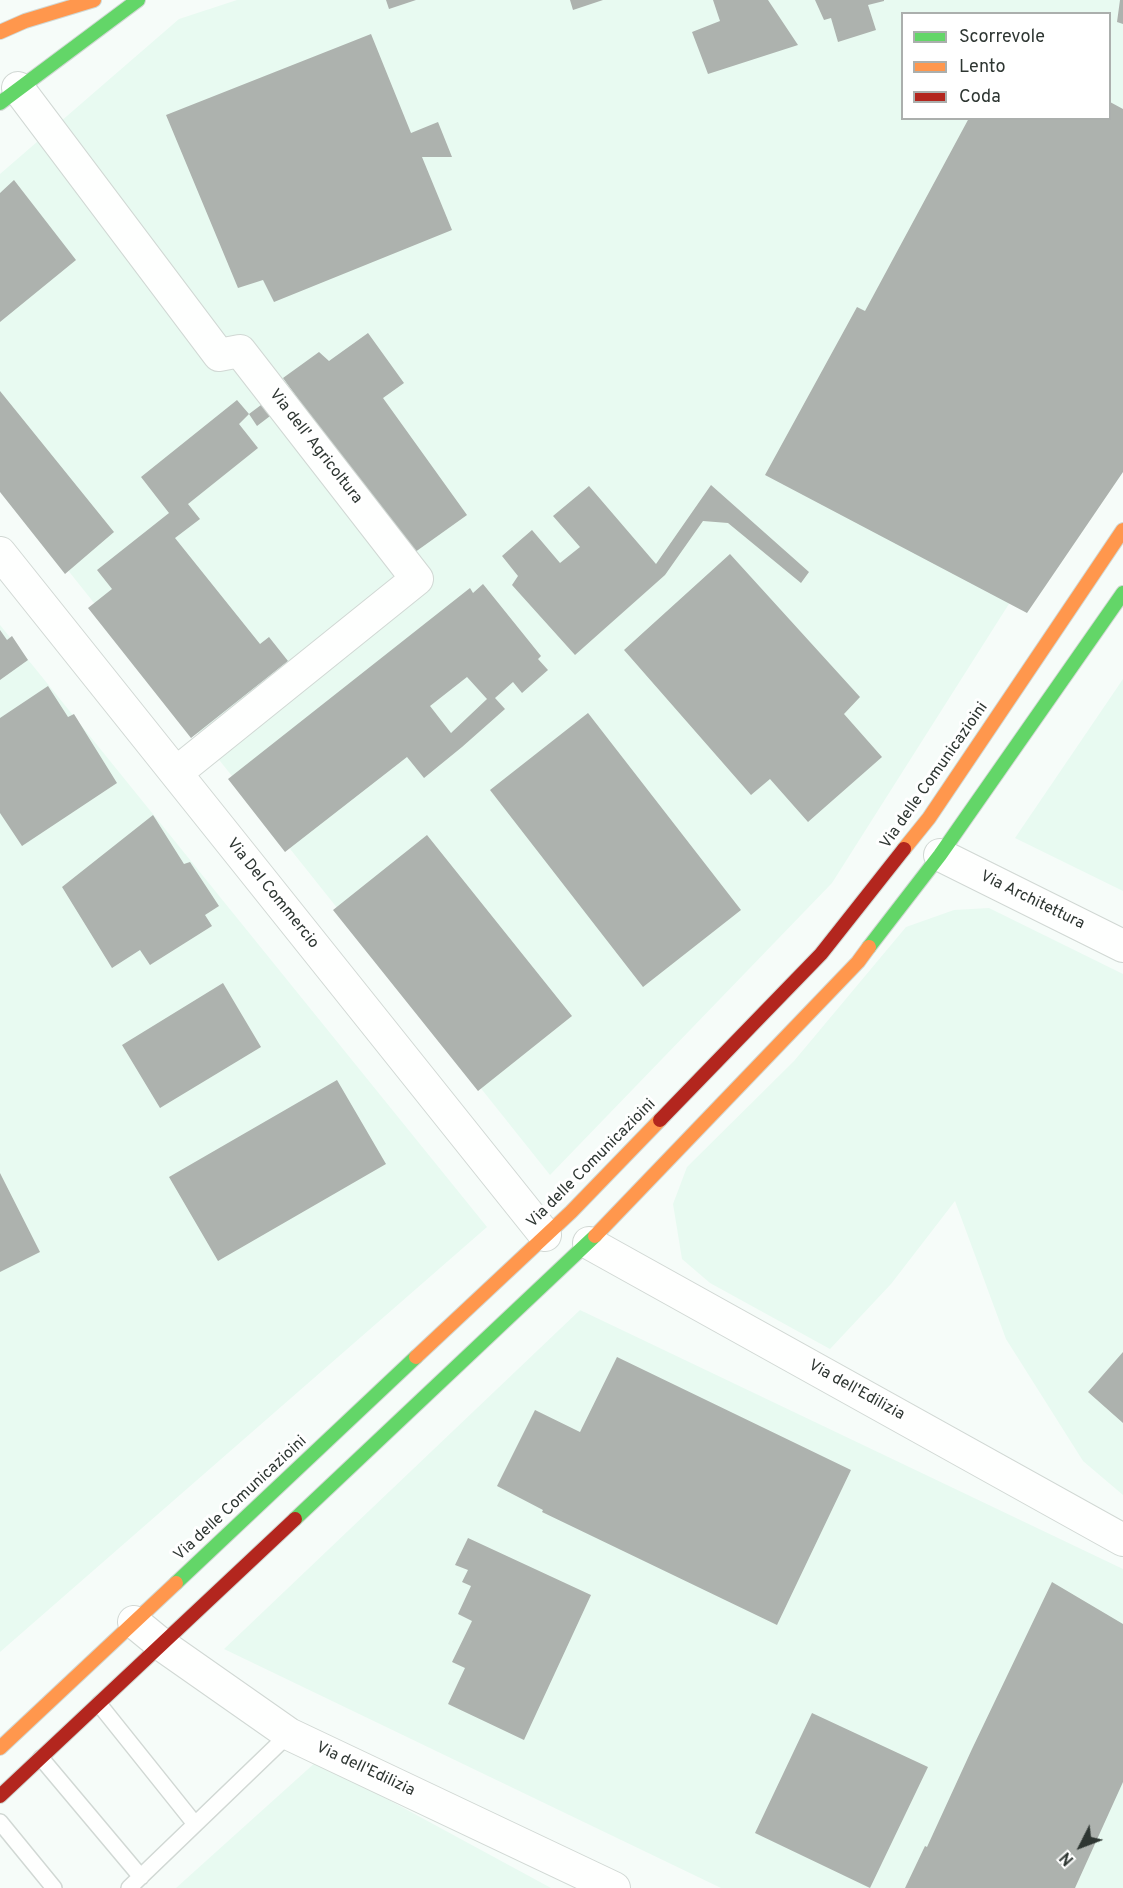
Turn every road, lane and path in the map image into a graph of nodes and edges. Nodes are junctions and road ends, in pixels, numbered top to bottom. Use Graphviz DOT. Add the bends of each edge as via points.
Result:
graph roads {
  1 [pos="94,0"];
  2 [pos="138,0"];
  3 [pos="0,32"];
  4 [pos="9,96"];
  5 [pos="1123,530"];
  6 [pos="0,553"];
  7 [pos="1123,593"];
  8 [pos="176,773"];
  9 [pos="940,855"];
  10 [pos="1123,946"];
  11 [pos="545,1234"];
  12 [pos="589,1243"];
  13 [pos="1123,1540"];
  14 [pos="134,1622"];
  15 [pos="162,1645"];
  16 [pos="99,1704"];
  17 [pos="289,1734"];
  18 [pos="0,1748"];
  19 [pos="41,1758"];
  20 [pos="0,1796"];
  21 [pos="0,1822"];
  22 [pos="195,1824"];
  23 [pos="135,1883"];
  24 [pos="54,1888"];
  25 [pos="614,1888"];
  1 -- 3 [label="street"];
  2 -- 4 [label="street"];
  4 -- 8 [label="street, Via dell' Agricoltura" via="219,355 240,351 417,579"];
  5 -- 11 [label="street, Via delle Comunicazioini" via="929,818 821,954 571,1212"];
  6 -- 8 [label="street, Via Del Commercio"];
  7 -- 9 [label="street"];
  8 -- 11 [label="street, Via Del Commercio"];
  9 -- 10 [label="street, Via Architettura"];
  9 -- 12 [label="street" via="858,962"];
  11 -- 14 [label="street, Via delle Comunicazioini"];
  12 -- 13 [label="street, Via dell'Edilizia"];
  12 -- 15 [label="street"];
  14 -- 15 [label="street, Via dell'Edilizia"];
  14 -- 18 [label="street, Via delle Comunicazioini"];
  15 -- 16 [label="street"];
  15 -- 17 [label="street, Via dell'Edilizia"];
  16 -- 19 [label="street"];
  16 -- 22 [label="lane"];
  17 -- 22 [label="lane"];
  17 -- 25 [label="street, Via dell'Edilizia"];
  19 -- 20 [label="street"];
  19 -- 23 [label="lane"];
  21 -- 24 [label="lane"];
  22 -- 23 [label="lane"];
}
